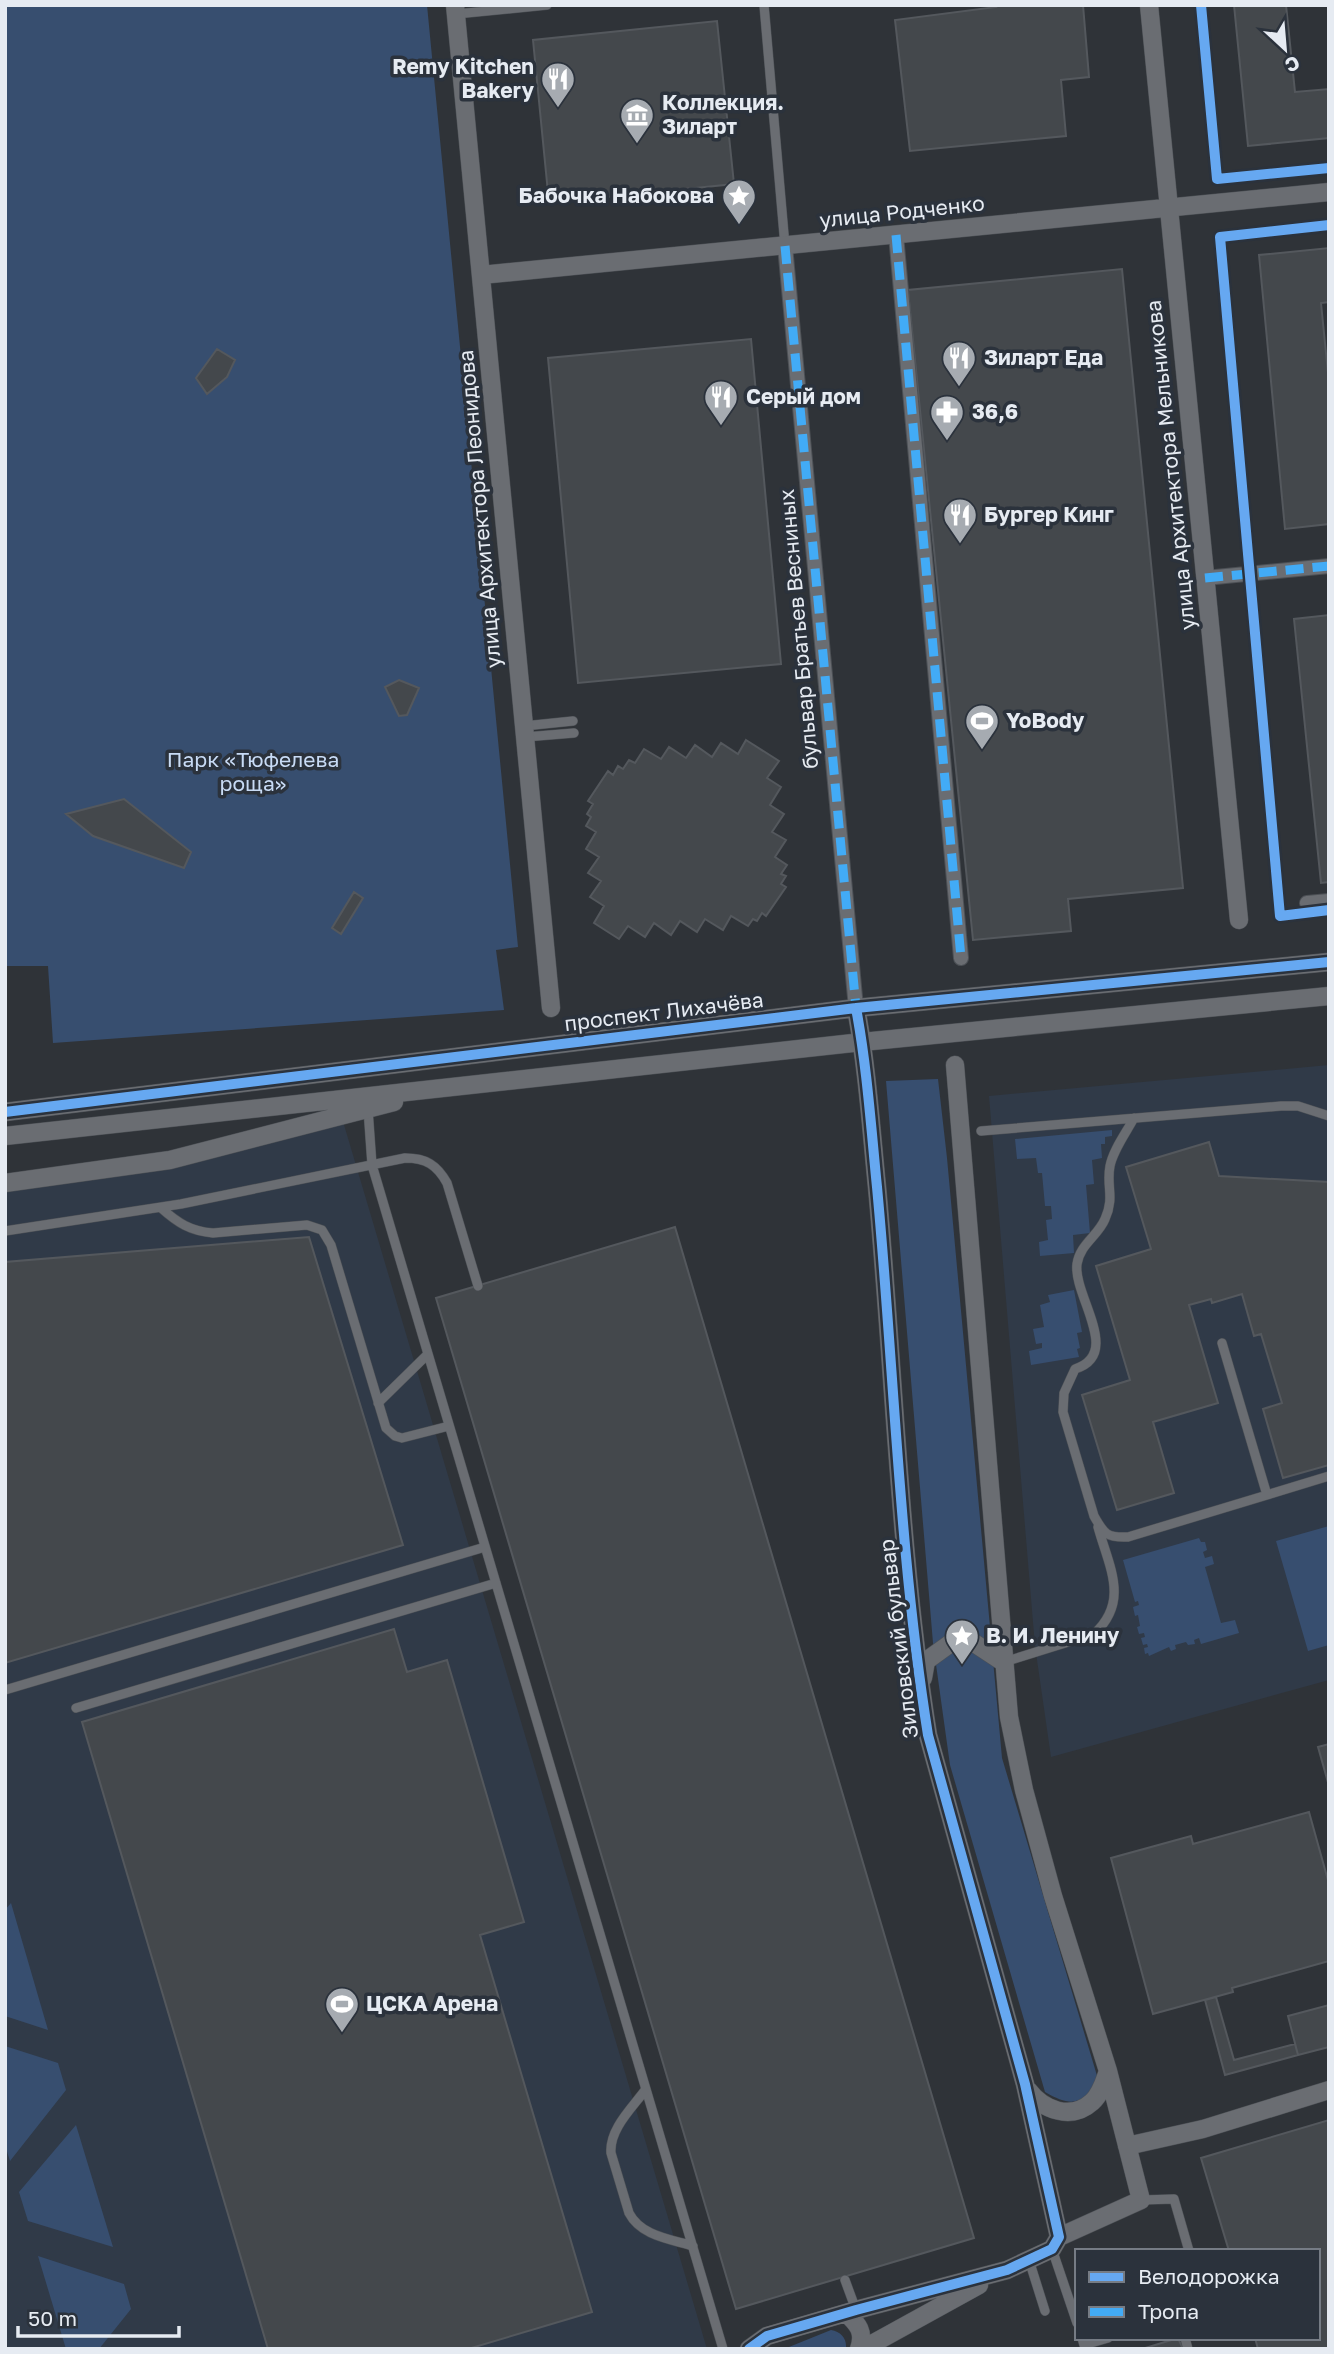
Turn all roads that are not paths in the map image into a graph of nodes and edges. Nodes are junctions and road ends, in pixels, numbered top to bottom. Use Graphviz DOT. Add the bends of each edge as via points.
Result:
graph roads {
  1 [pos="547,5"];
  2 [pos="764,5"];
  3 [pos="1149,5"];
  4 [pos="455,9"];
  5 [pos="1329,192"];
  6 [pos="1169,208"];
  7 [pos="896,235"];
  8 [pos="785,246"];
  9 [pos="481,275"];
  10 [pos="1329,566"];
  11 [pos="1205,578"];
  12 [pos="573,721"];
  13 [pos="524,732"];
  14 [pos="574,733"];
  15 [pos="1329,901"];
  16 [pos="1307,903"];
  17 [pos="1239,920"];
  18 [pos="961,958"];
  19 [pos="1329,962"];
  20 [pos="1329,996"];
  21 [pos="551,1008"];
  22 [pos="856,1009"];
  23 [pos="862,1042"];
  24 [pos="955,1065"];
  25 [pos="394,1102"];
  26 [pos="368,1109"];
  27 [pos="5,1112"];
  28 [pos="1329,1116"];
  29 [pos="1134,1118"];
  30 [pos="981,1131"];
  31 [pos="5,1136"];
  32 [pos="372,1165"];
  33 [pos="5,1183"];
  34 [pos="161,1208"];
  35 [pos="5,1231"];
  36 [pos="478,1286"];
  37 [pos="1222,1343"];
  38 [pos="428,1353"];
  39 [pos="378,1403"];
  40 [pos="449,1426"];
  41 [pos="1329,1476"];
  42 [pos="1267,1495"];
  43 [pos="1094,1516"];
  44 [pos="485,1547"];
  45 [pos="496,1583"];
  46 [pos="1003,1662"];
  47 [pos="5,1690"];
  48 [pos="921,1691"];
  49 [pos="76,1708"];
  50 [pos="1108,2071"];
  51 [pos="1026,2087"];
  52 [pos="646,2088"];
  53 [pos="1329,2090"];
  54 [pos="1127,2146"];
  55 [pos="1141,2200"];
  56 [pos="1056,2243"];
  57 [pos="693,2246"];
  58 [pos="1188,2249"];
  59 [pos="1029,2260"];
  60 [pos="1007,2270"];
  61 [pos="845,2280"];
  62 [pos="851,2311"];
  63 [pos="1045,2311"];
  64 [pos="1075,2315"];
  65 [pos="750,2348"];
  66 [pos="723,2349"];
  67 [pos="861,2349"];
  1 -- 4 [label="lane"];
  2 -- 8 [label="lane"];
  3 -- 6 [label="street, улица Архитектора Мельникова"];
  4 -- 9 [label="street, улица Архитектора Леонидова"];
  5 -- 6 [label="street, улица Родченко"];
  6 -- 7 [label="street, улица Родченко"];
  6 -- 11 [label="street, улица Архитектора Мельникова"];
  7 -- 8 [label="street, улица Родченко"];
  7 -- 18 [label="street"];
  8 -- 9 [label="street, улица Родченко"];
  8 -- 22 [label="street, бульвар Братьев Весниных"];
  9 -- 13 [label="street, улица Архитектора Леонидова"];
  10 -- 11 [label="street"];
  11 -- 17 [label="street, улица Архитектора Мельникова"];
  12 -- 13 [label="lane"];
  13 -- 14 [label="lane"];
  13 -- 21 [label="street, улица Архитектора Леонидова"];
  15 -- 16 [label="street"];
  19 -- 22 [label="street, проспект Лихачёва"];
  20 -- 23 [label="street"];
  22 -- 23 [label="street, Зиловский бульвар"];
  22 -- 27 [label="street, проспект Лихачёва"];
  23 -- 31 [label="street"];
  23 -- 48 [label="street, Зиловский бульвар"];
  24 -- 46 [label="street"];
  25 -- 26 [label="street"];
  26 -- 32 [label="lane"];
  26 -- 33 [label="street" via="170,1160"];
  28 -- 29 [label="lane" via="1291,1105"];
  29 -- 30 [label="lane"];
  29 -- 43 [label="lane" via="1110,1166 1112,1200 1105,1220 1077,1264 1097,1347 1086,1365 1075,1369 1064,1393 1063,1412"];
  32 -- 34 [label="lane"];
  32 -- 36 [label="lane" via="420,1158 440,1170"];
  32 -- 38 [label="lane"];
  34 -- 35 [label="lane"];
  34 -- 39 [label="lane" via="176,1222 201,1232 307,1225 322,1230 331,1245"];
  37 -- 42 [label="lane"];
  38 -- 39 [label="lane"];
  38 -- 40 [label="lane"];
  39 -- 40 [label="lane" via="386,1428 395,1436 410,1437"];
  40 -- 44 [label="lane"];
  41 -- 42 [label="lane"];
  42 -- 43 [label="lane" via="1128,1537 1114,1538 1102,1531"];
  43 -- 46 [label="lane" via="1115,1594 1105,1623 1094,1634"];
  44 -- 45 [label="lane"];
  44 -- 47 [label="lane"];
  45 -- 49 [label="lane"];
  45 -- 52 [label="lane"];
  46 -- 48 [label="street, Зиловский бульвар" via="962,1635 926,1661"];
  46 -- 50 [label="street" via="1024,1790"];
  48 -- 51 [label="street, Зиловский бульвар" via="928,1735"];
  50 -- 51 [label="street" via="1092,2102 1066,2112 1048,2109"];
  50 -- 54 [label="street"];
  51 -- 56 [label="street, Зиловский бульвар"];
  52 -- 57 [label="lane"];
  52 -- 57 [label="lane" via="611,2139 614,2165 633,2221 648,2232"];
  53 -- 54 [label="street" via="1203,2129"];
  54 -- 55 [label="street"];
  55 -- 56 [label="street"];
  55 -- 58 [label="lane" via="1174,2199"];
  56 -- 59 [label="street"];
  56 -- 64 [label="lane, Зиловский бульвар"];
  57 -- 66 [label="lane"];
  59 -- 60 [label="street"];
  59 -- 63 [label="lane"];
  60 -- 62 [label="street"];
  60 -- 67 [label="street"];
  61 -- 62 [label="lane"];
  62 -- 65 [label="street" via="767,2336"];
  62 -- 67 [label="street" via="861,2330"];
}
